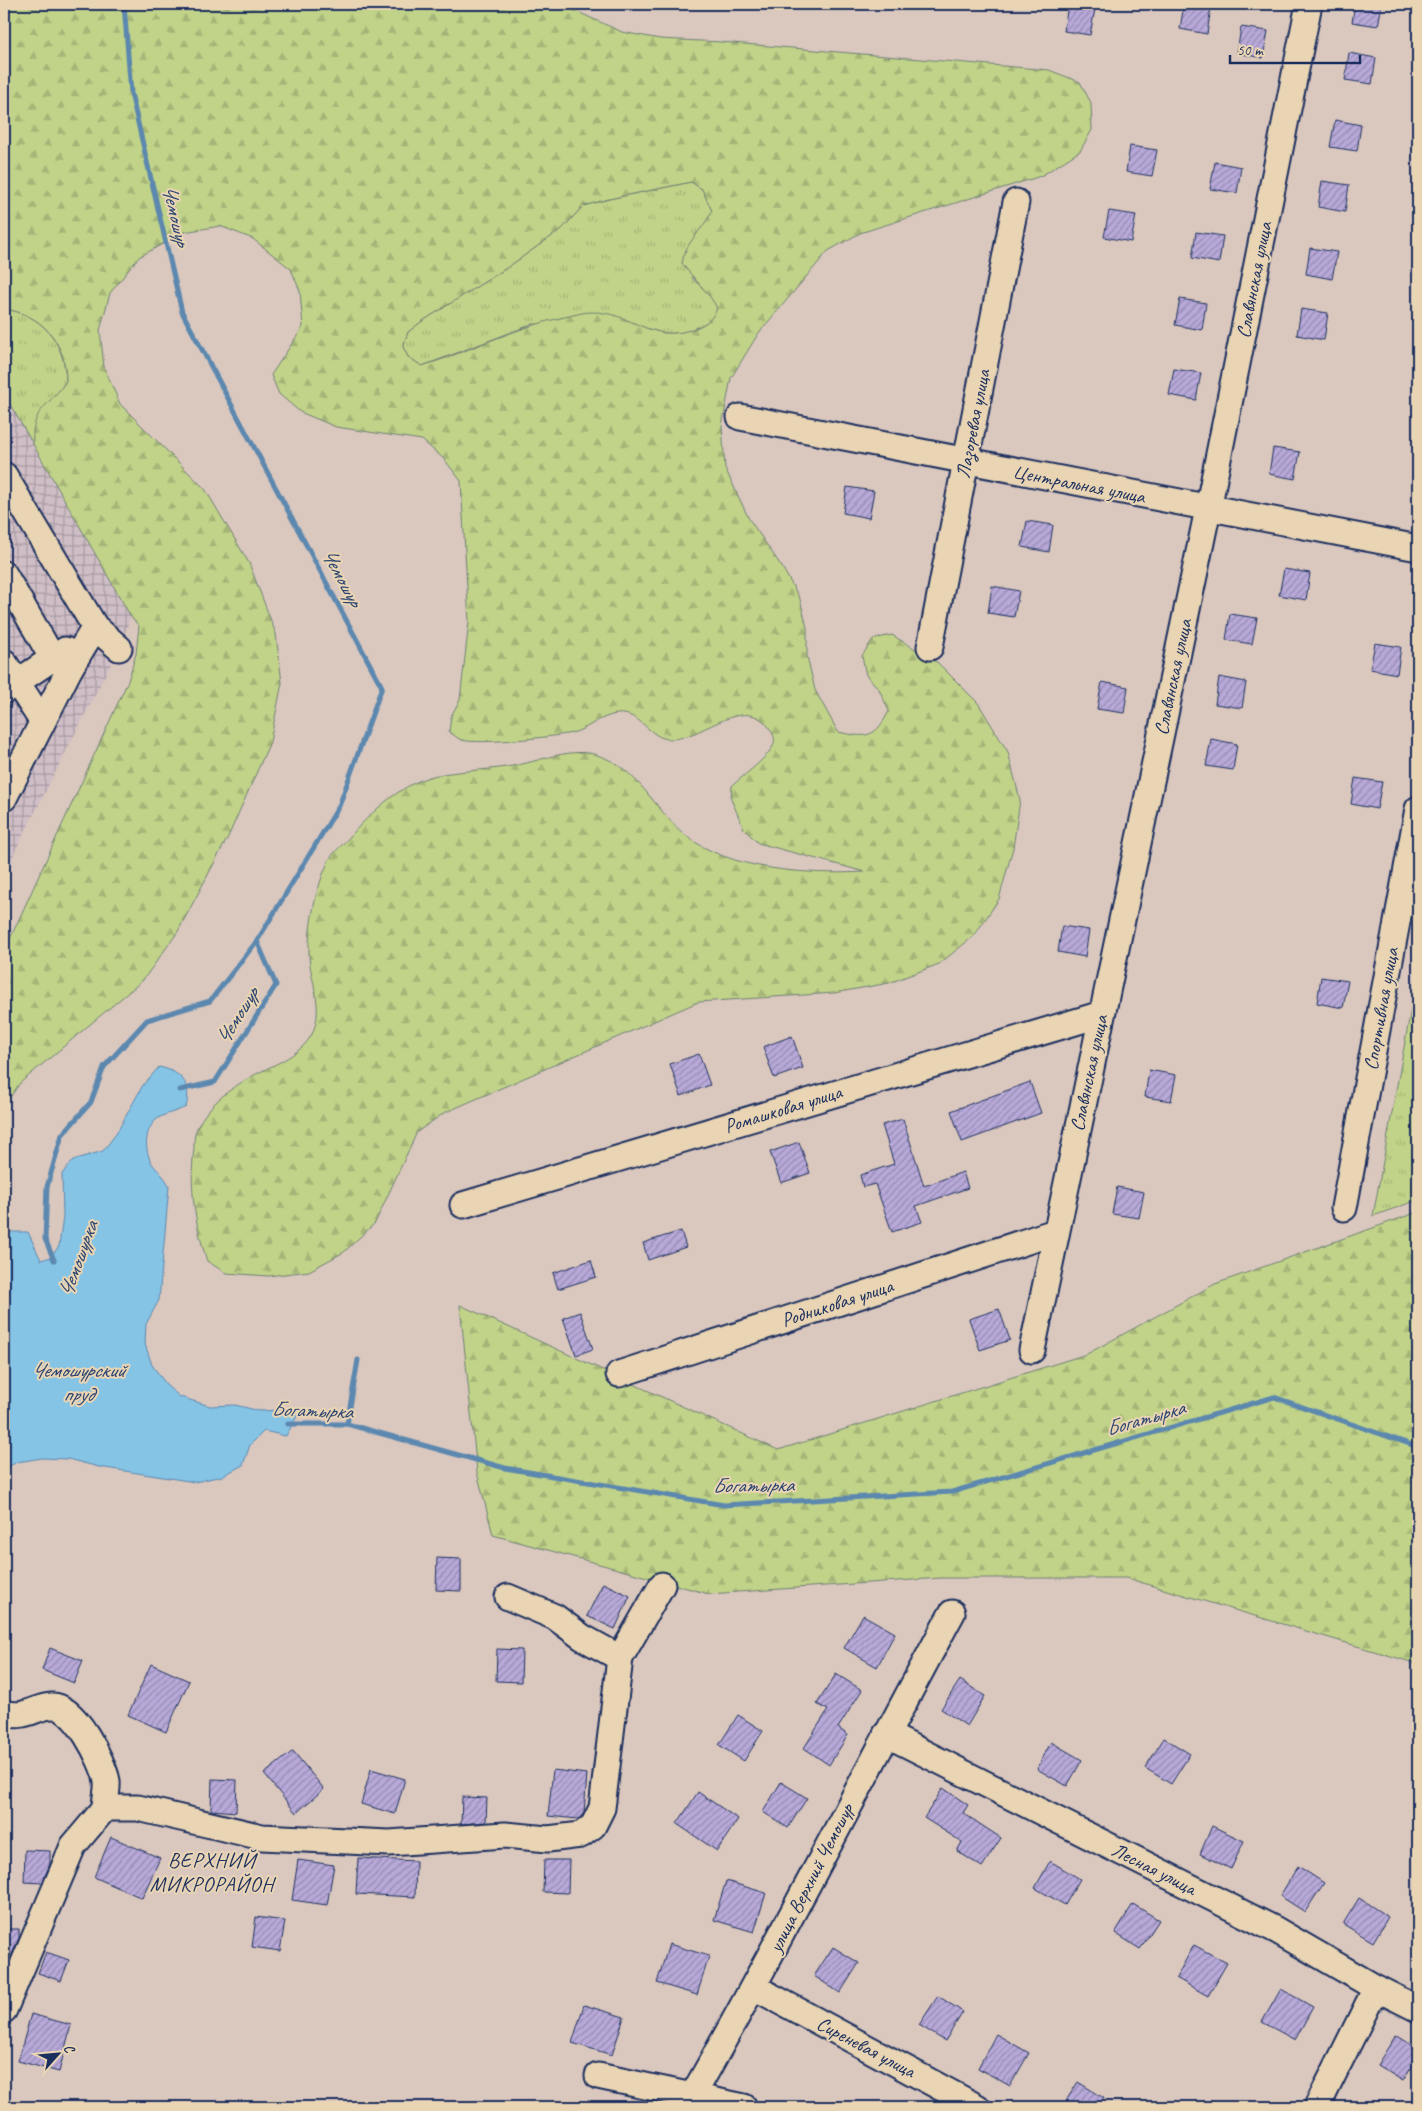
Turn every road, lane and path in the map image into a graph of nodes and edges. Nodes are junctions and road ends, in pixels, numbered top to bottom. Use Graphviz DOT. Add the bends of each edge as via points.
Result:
graph roads {
  1 [pos="1309,4"];
  2 [pos="1016,202"];
  3 [pos="740,417"];
  4 [pos="966,462"];
  5 [pos="4,475"];
  6 [pos="1208,509"];
  7 [pos="1418,548"];
  8 [pos="4,574"];
  9 [pos="95,628"];
  10 [pos="930,647"];
  11 [pos="119,648"];
  12 [pos="4,662"];
  13 [pos="61,664"];
  14 [pos="10,687"];
  15 [pos="42,721"];
  16 [pos="10,765"];
  17 [pos="4,798"];
  18 [pos="1418,809"];
  19 [pos="1102,1014"];
  20 [pos="463,1205"];
  21 [pos="1344,1208"];
  22 [pos="1055,1232"];
  23 [pos="1032,1350"];
  24 [pos="618,1374"];
  25 [pos="662,1585"];
  26 [pos="508,1597"];
  27 [pos="952,1613"];
  28 [pos="620,1658"];
  29 [pos="4,1713"];
  30 [pos="886,1734"];
  31 [pos="105,1808"];
  32 [pos="754,1987"];
  33 [pos="1376,1988"];
  34 [pos="1418,2009"];
  35 [pos="4,2010"];
  36 [pos="598,2076"];
  37 [pos="691,2101"];
  38 [pos="744,2107"];
  39 [pos="977,2107"];
  40 [pos="1317,2107"];
  1 -- 6 [label="street, Славянская улица"];
  2 -- 4 [label="street, Лазоревая улица"];
  3 -- 4 [label="street, Центральная улица"];
  4 -- 6 [label="street, Центральная улица"];
  4 -- 10 [label="street, Лазоревая улица"];
  5 -- 9 [label="street"];
  6 -- 7 [label="street, Центральная улица"];
  6 -- 19 [label="street, Славянская улица"];
  8 -- 13 [label="street"];
  9 -- 11 [label="street"];
  9 -- 13 [label="street"];
  12 -- 14 [label="street"];
  13 -- 14 [label="street"];
  13 -- 15 [label="street"];
  14 -- 15 [label="street"];
  15 -- 16 [label="street"];
  16 -- 17 [label="street"];
  18 -- 21 [label="street, Спортивная улица"];
  19 -- 20 [label="street, Ромашковая улица"];
  19 -- 22 [label="street, Славянская улица"];
  22 -- 23 [label="street, Славянская улица"];
  22 -- 24 [label="street, Родниковая улица"];
  25 -- 28 [label="street"];
  26 -- 28 [label="street" via="555,1617 582,1638"];
  27 -- 30 [label="street, улица Верхний Чемошур"];
  28 -- 31 [label="street" via="602,1808 593,1826 581,1835 548,1839 505,1835 389,1842 262,1837 138,1808"];
  29 -- 31 [label="street" via="29,1714 50,1706 64,1710 74,1719 93,1745 107,1781"];
  30 -- 32 [label="street, улица Верхний Чемошур"];
  30 -- 33 [label="street, Лесная улица" via="1276,1930"];
  31 -- 35 [label="street" via="73,1846"];
  32 -- 37 [label="street, улица Верхний Чемошур"];
  32 -- 39 [label="street, Сиреневая улица"];
  33 -- 34 [label="street, Лесная улица"];
  33 -- 40 [label="street"];
  36 -- 37 [label="street"];
  37 -- 38 [label="street"];
}
